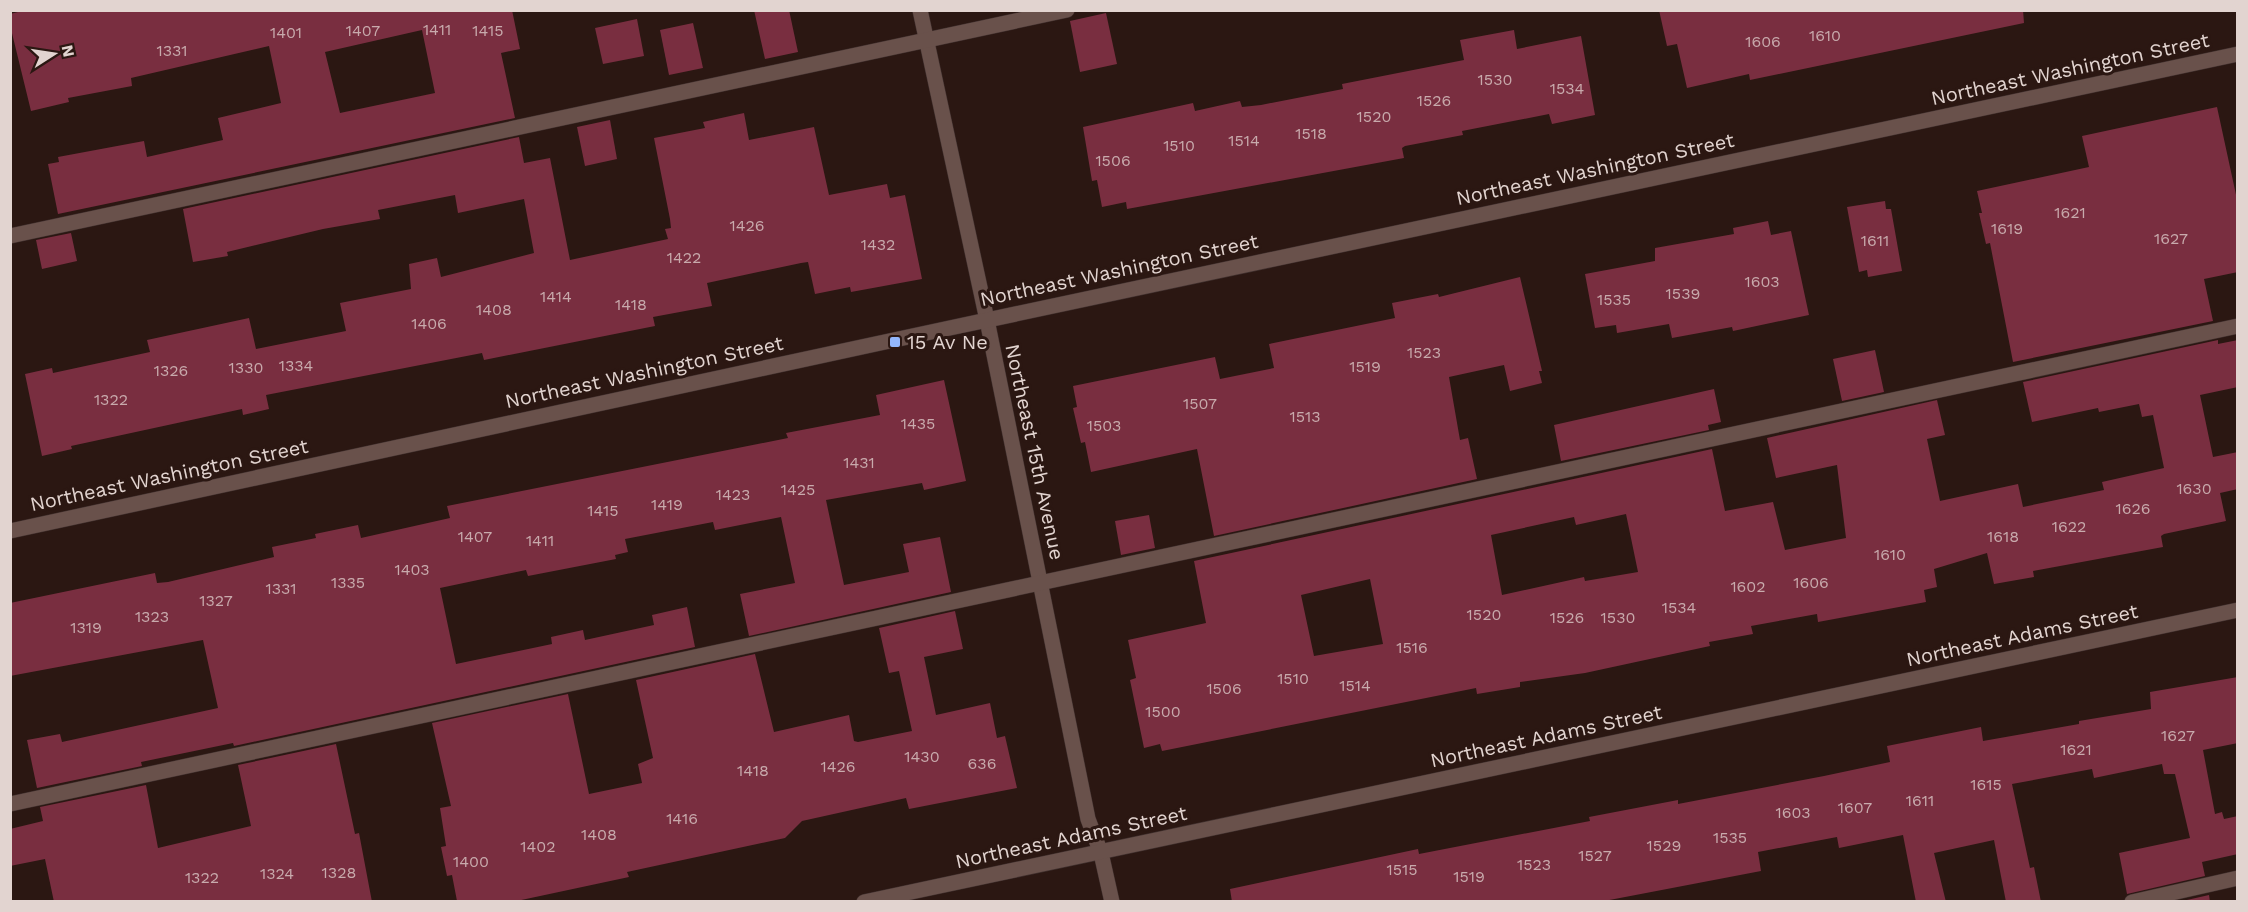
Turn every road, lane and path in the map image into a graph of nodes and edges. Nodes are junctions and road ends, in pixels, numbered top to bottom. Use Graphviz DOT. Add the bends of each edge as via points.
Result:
graph roads {
  1 [pos="920,10"];
  2 [pos="1067,10"];
  3 [pos="926,40"];
  4 [pos="2238,54"];
  5 [pos="10,236"];
  6 [pos="987,320"];
  7 [pos="2238,326"];
  8 [pos="10,531"];
  9 [pos="1040,581"];
  10 [pos="2238,610"];
  11 [pos="10,804"];
  12 [pos="1101,853"];
  13 [pos="2238,878"];
  14 [pos="864,902"];
  15 [pos="1112,902"];
  16 [pos="2132,902"];
  1 -- 3 [label="street, Northeast 15th Avenue"];
  2 -- 3 [label="street"];
  3 -- 5 [label="street"];
  3 -- 6 [label="street, Northeast 15th Avenue"];
  4 -- 6 [label="street, Northeast Washington Street"];
  6 -- 8 [label="street, Northeast Washington Street"];
  6 -- 9 [label="street, Northeast 15th Avenue"];
  7 -- 9 [label="street"];
  9 -- 11 [label="street"];
  9 -- 12 [label="street, Northeast 15th Avenue" via="1088,819"];
  10 -- 12 [label="street, Northeast Adams Street"];
  12 -- 14 [label="street, Northeast Adams Street"];
  12 -- 15 [label="street, Northeast 15th Avenue"];
  13 -- 16 [label="street"];
}
